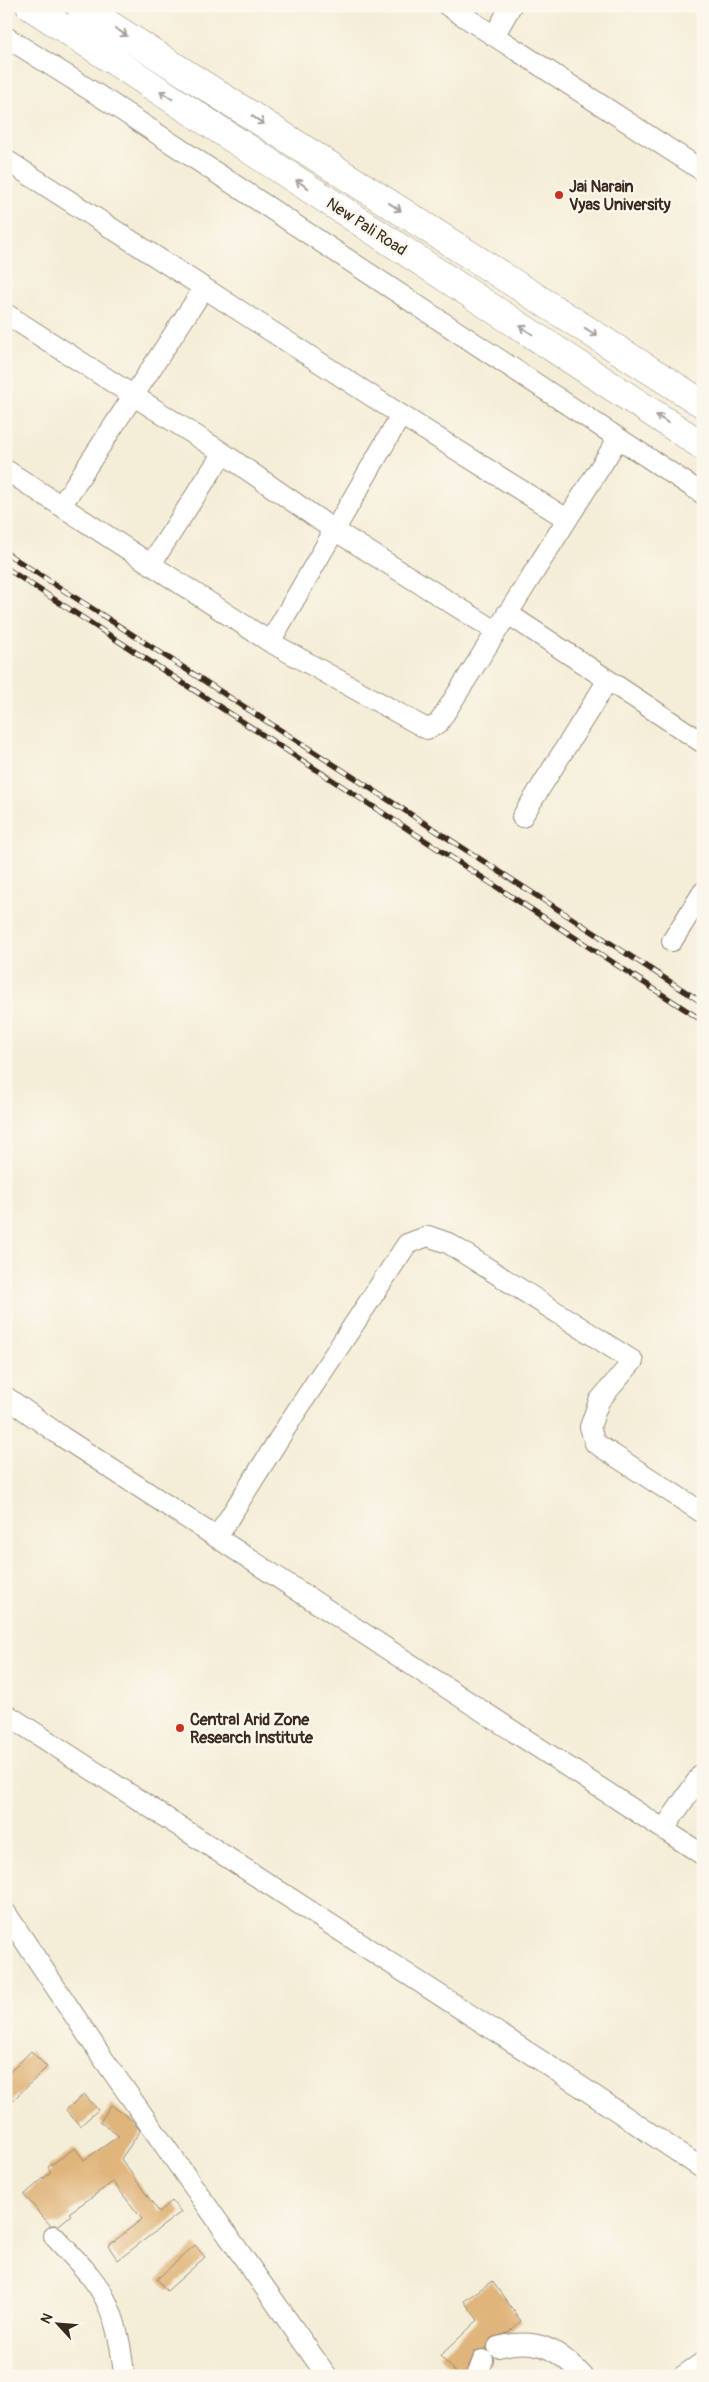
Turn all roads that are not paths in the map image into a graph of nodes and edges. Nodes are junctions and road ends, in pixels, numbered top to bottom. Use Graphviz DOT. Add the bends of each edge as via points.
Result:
graph roads {
  1 [pos="30,6"];
  2 [pos="80,6"];
  3 [pos="448,6"];
  4 [pos="511,6"];
  5 [pos="6,36"];
  6 [pos="494,36"];
  7 [pos="6,160"];
  8 [pos="703,171"];
  9 [pos="204,288"];
  10 [pos="6,314"];
  11 [pos="133,396"];
  12 [pos="703,404"];
  13 [pos="401,415"];
  14 [pos="618,439"];
  15 [pos="703,446"];
  16 [pos="223,453"];
  17 [pos="6,470"];
  18 [pos="703,494"];
  19 [pos="61,506"];
  20 [pos="567,519"];
  21 [pos="334,530"];
  22 [pos="151,564"];
  23 [pos="507,613"];
  24 [pos="496,630"];
  25 [pos="270,642"];
  26 [pos="608,680"];
  27 [pos="703,743"];
  28 [pos="522,816"];
  29 [pos="703,892"];
  30 [pos="672,941"];
  31 [pos="6,1397"];
  32 [pos="703,1513"];
  33 [pos="217,1537"];
  34 [pos="6,1714"];
  35 [pos="703,1772"];
  36 [pos="664,1829"];
  37 [pos="703,1855"];
  38 [pos="6,1913"];
  39 [pos="703,2169"];
  40 [pos="54,2236"];
  41 [pos="486,2361"];
  42 [pos="703,2362"];
  43 [pos="124,2376"];
  44 [pos="327,2376"];
  45 [pos="583,2376"];
  46 [pos="683,2376"];
  15 -- 1 [label="highway, New Pali Road, one-way"];
  2 -- 12 [label="highway, New Pali Road, one-way"];
  3 -- 6 [label="street"];
  4 -- 6 [label="street"];
  5 -- 14 [label="street"];
  6 -- 8 [label="street"];
  7 -- 9 [label="street"];
  9 -- 11 [label="street"];
  9 -- 13 [label="street"];
  10 -- 11 [label="street"];
  11 -- 16 [label="street"];
  11 -- 19 [label="street"];
  13 -- 20 [label="street"];
  13 -- 21 [label="street"];
  14 -- 18 [label="street"];
  14 -- 20 [label="street"];
  16 -- 21 [label="street"];
  16 -- 22 [label="street"];
  17 -- 19 [label="street"];
  19 -- 22 [label="street"];
  20 -- 23 [label="street"];
  21 -- 24 [label="street"];
  21 -- 25 [label="street"];
  22 -- 25 [label="street"];
  23 -- 24 [label="street"];
  23 -- 26 [label="street"];
  24 -- 25 [label="street" via="438,724 427,729"];
  26 -- 27 [label="street"];
  26 -- 28 [label="street"];
  29 -- 30 [label="street"];
  31 -- 33 [label="street"];
  32 -- 33 [label="street" via="595,1443 590,1427 599,1401 633,1361 448,1243 428,1236 407,1244"];
  33 -- 36 [label="street"];
  34 -- 39 [label="street" via="572,2080"];
  35 -- 36 [label="street"];
  36 -- 37 [label="street"];
  38 -- 44 [label="street" via="102,2057"];
  40 -- 43 [label="street" via="92,2278 108,2304 121,2341"];
  41 -- 45 [label="street" via="515,2343 540,2344 558,2353"];
  42 -- 46 [label="street"];
}
